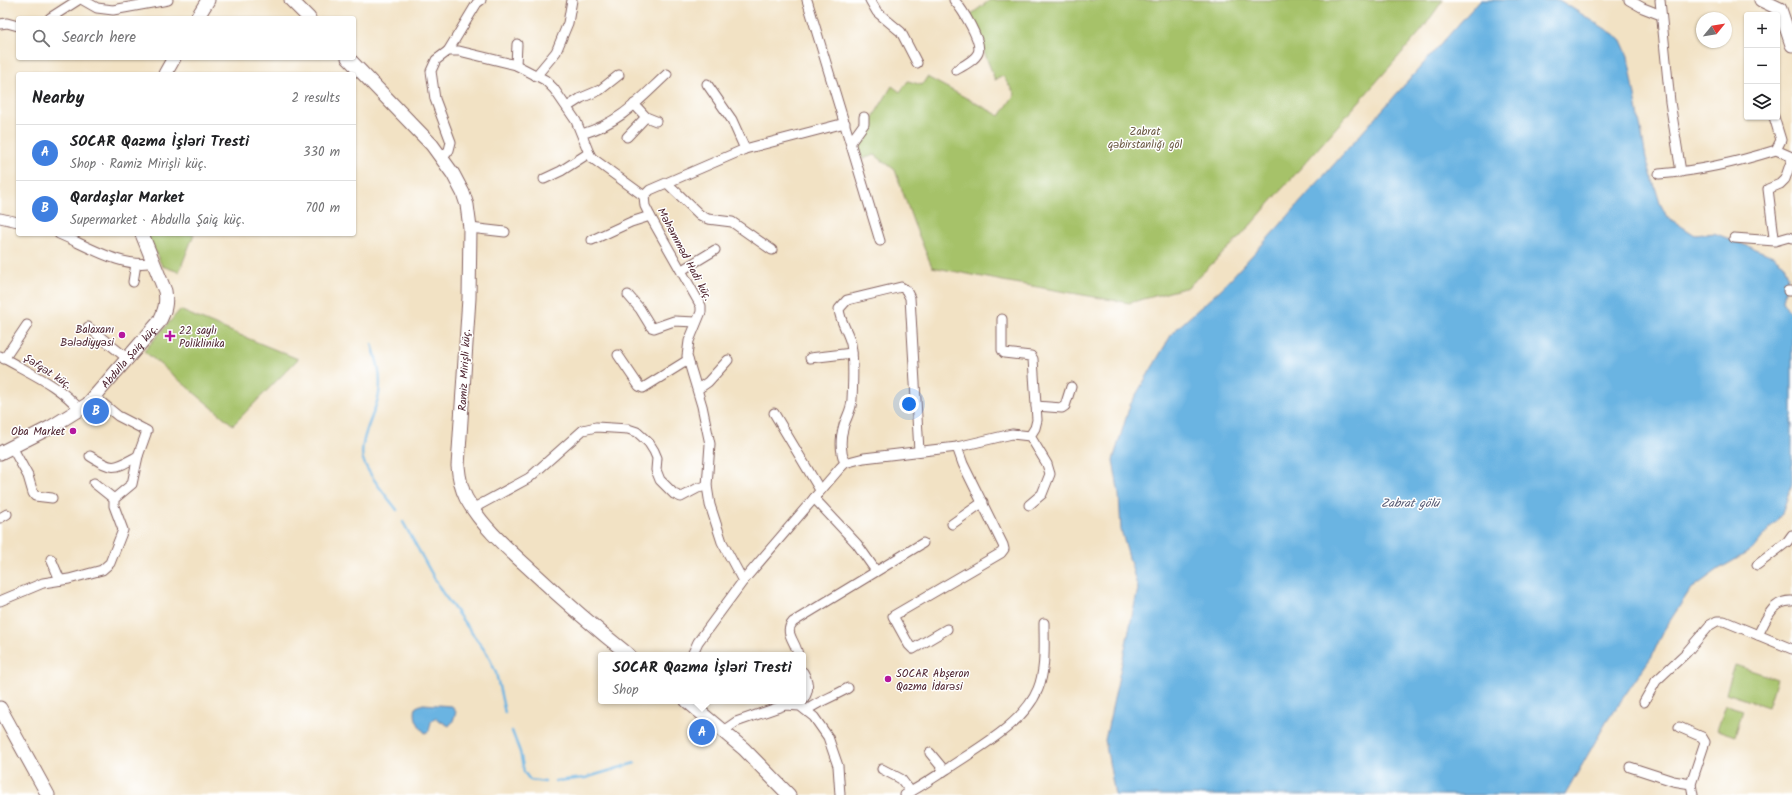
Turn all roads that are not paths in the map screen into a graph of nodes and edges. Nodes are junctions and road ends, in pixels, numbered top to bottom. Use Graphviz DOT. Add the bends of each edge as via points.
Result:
graph roads {
  1 [pos="78,0"];
  2 [pos="83,0"];
  3 [pos="168,0"];
  4 [pos="207,0"];
  5 [pos="291,0"];
  6 [pos="481,0"];
  7 [pos="572,0"];
  8 [pos="807,0"];
  9 [pos="870,0"];
  10 [pos="954,0"];
  11 [pos="1629,0"];
  12 [pos="1660,0"];
  13 [pos="1761,0"];
  14 [pos="132,4"];
  15 [pos="1780,4"];
  16 [pos="1661,15"];
  17 [pos="53,16"];
  18 [pos="198,16"];
  19 [pos="307,16"];
  20 [pos="0,24"];
  21 [pos="16,25"];
  22 [pos="517,44"];
  23 [pos="1792,45"];
  24 [pos="448,51"];
  25 [pos="173,60"];
  26 [pos="350,60"];
  27 [pos="917,63"];
  28 [pos="516,65"];
  29 [pos="956,70"];
  30 [pos="166,72"];
  31 [pos="667,74"];
  32 [pos="619,75"];
  33 [pos="536,76"];
  34 [pos="707,84"];
  35 [pos="634,104"];
  36 [pos="567,107"];
  37 [pos="646,117"];
  38 [pos="864,117"];
  39 [pos="1775,120"];
  40 [pos="656,121"];
  41 [pos="845,123"];
  42 [pos="582,134"];
  43 [pos="627,137"];
  44 [pos="851,142"];
  45 [pos="745,150"];
  46 [pos="1776,150"];
  47 [pos="589,153"];
  48 [pos="1792,158"];
  49 [pos="442,159"];
  50 [pos="1681,172"];
  51 [pos="1660,174"];
  52 [pos="544,179"];
  53 [pos="668,184"];
  54 [pos="644,196"];
  55 [pos="650,216"];
  56 [pos="0,218"];
  57 [pos="16,222"];
  58 [pos="470,228"];
  59 [pos="505,232"];
  60 [pos="64,236"];
  61 [pos="143,236"];
  62 [pos="1774,237"];
  63 [pos="1734,238"];
  64 [pos="1792,238"];
  65 [pos="592,240"];
  66 [pos="880,241"];
  67 [pos="715,250"];
  68 [pos="772,250"];
  69 [pos="154,262"];
  70 [pos="136,264"];
  71 [pos="682,270"];
  72 [pos="133,282"];
  73 [pos="628,295"];
  74 [pos="1002,319"];
  75 [pos="696,322"];
  76 [pos="27,325"];
  77 [pos="88,327"];
  78 [pos="852,353"];
  79 [pos="618,355"];
  80 [pos="2,357"];
  81 [pos="810,358"];
  82 [pos="128,359"];
  83 [pos="688,360"];
  84 [pos="728,360"];
  85 [pos="1071,387"];
  86 [pos="698,388"];
  87 [pos="95,397"];
  88 [pos="1036,406"];
  89 [pos="80,410"];
  90 [pos="774,413"];
  91 [pos="1030,436"];
  92 [pos="957,446"];
  93 [pos="12,447"];
  94 [pos="918,451"];
  95 [pos="0,453"];
  96 [pos="90,456"];
  97 [pos="138,456"];
  98 [pos="845,464"];
  99 [pos="94,483"];
  100 [pos="707,486"];
  101 [pos="820,490"];
  102 [pos="52,498"];
  103 [pos="814,498"];
  104 [pos="114,499"];
  105 [pos="983,502"];
  106 [pos="1029,505"];
  107 [pos="472,509"];
  108 [pos="952,524"];
  109 [pos="1792,535"];
  110 [pos="923,543"];
  111 [pos="51,559"];
  112 [pos="1757,565"];
  113 [pos="876,571"];
  114 [pos="60,580"];
  115 [pos="743,581"];
  116 [pos="0,600"];
  117 [pos="1792,601"];
  118 [pos="1044,623"];
  119 [pos="947,629"];
  120 [pos="1758,635"];
  121 [pos="1792,649"];
  122 [pos="624,652"];
  123 [pos="693,652"];
  124 [pos="797,652"];
  125 [pos="806,681"];
  126 [pos="848,688"];
  127 [pos="806,700"];
  128 [pos="1644,702"];
  129 [pos="690,704"];
  130 [pos="804,704"];
  131 [pos="0,708"];
  132 [pos="803,708"];
  133 [pos="1679,727"];
  134 [pos="723,731"];
  135 [pos="930,753"];
  136 [pos="1630,767"];
  137 [pos="882,769"];
  138 [pos="944,770"];
  139 [pos="1691,784"];
  140 [pos="908,793"];
  141 [pos="48,795"];
  142 [pos="789,795"];
  143 [pos="840,795"];
  144 [pos="1693,795"];
  1 -- 17 [label="street"];
  2 -- 14 [label="street" via="105,10"];
  3 -- 14 [label="street"];
  4 -- 18 [label="street"];
  5 -- 19 [label="street"];
  6 -- 24 [label="street"];
  7 -- 33 [label="street" via="568,23 556,52"];
  8 -- 41 [label="street"];
  9 -- 27 [label="street" via="877,12 901,32"];
  10 -- 29 [label="street" via="971,26 979,46 974,58"];
  11 -- 16 [label="street"];
  12 -- 16 [label="street"];
  13 -- 15 [label="street"];
  15 -- 23 [label="street"];
  16 -- 50 [label="street" via="1670,102"];
  20 -- 21 [label="street"];
  22 -- 28 [label="street"];
  24 -- 28 [label="street" via="458,51"];
  24 -- 49 [label="street" via="436,60 431,71 435,99 451,142"];
  25 -- 30 [label="street"];
  26 -- 49 [label="street, Ramiz Mirişli küç." via="432,145"];
  28 -- 33 [label="street"];
  31 -- 35 [label="street"];
  32 -- 36 [label="street" via="600,90"];
  33 -- 36 [label="street" via="554,89"];
  34 -- 45 [label="street" via="732,120"];
  35 -- 37 [label="street"];
  35 -- 42 [label="street" via="610,123"];
  36 -- 42 [label="street"];
  37 -- 40 [label="street"];
  37 -- 43 [label="street"];
  38 -- 44 [label="street" via="864,124"];
  39 -- 46 [label="street" via="1781,140"];
  41 -- 44 [label="street"];
  41 -- 45 [label="street"];
  42 -- 47 [label="street"];
  44 -- 66 [label="street"];
  45 -- 53 [label="street"];
  46 -- 48 [label="street"];
  46 -- 50 [label="street" via="1733,164"];
  47 -- 52 [label="street"];
  47 -- 54 [label="street" via="601,166"];
  48 -- 62 [label="street" via="1785,179 1768,190"];
  49 -- 58 [label="street, Ramiz Mirişli küç." via="463,193"];
  50 -- 51 [label="street"];
  53 -- 54 [label="street" via="650,190"];
  53 -- 68 [label="street" via="700,215 708,219 732,222"];
  54 -- 55 [label="street, Məhəmməd Hadi küç."];
  55 -- 65 [label="street"];
  55 -- 71 [label="street, Məhəmməd Hadi küç."];
  56 -- 57 [label="street"];
  58 -- 59 [label="street"];
  58 -- 107 [label="street, Ramiz Mirişli küç." via="469,298 458,466 462,488"];
  60 -- 70 [label="street" via="119,260"];
  61 -- 69 [label="street, Abdulla Şaiq küç."];
  63 -- 64 [label="street" via="1775,242"];
  67 -- 71 [label="street"];
  69 -- 70 [label="street"];
  69 -- 82 [label="street, Abdulla Şaiq küç." via="165,290 165,312 156,327"];
  70 -- 72 [label="street"];
  71 -- 75 [label="street, Məhəmməd Hadi küç." via="701,306"];
  73 -- 75 [label="street" via="651,327 674,321"];
  74 -- 88 [label="street" via="1004,353 1031,356 1033,359"];
  75 -- 83 [label="street, Məhəmməd Hadi küç." via="687,349"];
  76 -- 80 [label="street"];
  77 -- 82 [label="street"];
  78 -- 81 [label="street"];
  78 -- 94 [label="street" via="851,343 838,309 847,300 901,287 906,290 910,298"];
  78 -- 98 [label="street" via="851,410 844,425 840,445"];
  79 -- 83 [label="street" via="643,388"];
  80 -- 89 [label="street, Şəfqət küç." via="43,380"];
  82 -- 87 [label="street, Abdulla Şaiq küç."];
  83 -- 86 [label="street, Məhəmməd Hadi küç."];
  84 -- 86 [label="street" via="708,382"];
  85 -- 88 [label="street" via="1062,408"];
  86 -- 100 [label="street, Məhəmməd Hadi küç." via="710,444"];
  87 -- 89 [label="street, Abdulla Şaiq küç."];
  87 -- 97 [label="street" via="118,416 147,431"];
  88 -- 91 [label="street" via="1037,420"];
  89 -- 93 [label="street, Abdulla Şaiq küç."];
  90 -- 101 [label="street"];
  91 -- 92 [label="street" via="1012,434"];
  91 -- 106 [label="street" via="1047,464 1050,474 1042,494"];
  92 -- 94 [label="street"];
  92 -- 105 [label="street" via="963,464"];
  93 -- 95 [label="street, Abdulla Şaiq küç."];
  93 -- 102 [label="street" via="28,476 35,496"];
  94 -- 98 [label="street" via="864,458"];
  96 -- 97 [label="street" via="114,468"];
  97 -- 104 [label="street" via="132,484"];
  98 -- 101 [label="street"];
  99 -- 104 [label="street"];
  100 -- 107 [label="street" via="681,497 674,494 660,480 656,470 657,458 644,438 628,429 596,427 583,430 529,478"];
  100 -- 115 [label="street, Məhəmməd Hadi küç." via="715,524"];
  101 -- 103 [label="street"];
  103 -- 113 [label="street" via="857,544"];
  103 -- 115 [label="street"];
  104 -- 114 [label="street" via="123,530 110,563 102,570"];
  105 -- 108 [label="street"];
  105 -- 119 [label="street" via="1004,549 952,583 893,616 913,649"];
  107 -- 122 [label="street, Ramiz Mirişli küç." via="504,546"];
  109 -- 112 [label="street" via="1787,542"];
  110 -- 113 [label="street"];
  111 -- 114 [label="street"];
  113 -- 124 [label="street" via="793,622 788,631"];
  114 -- 116 [label="street" via="43,583"];
  115 -- 123 [label="street"];
  117 -- 120 [label="street" via="1777,604"];
  118 -- 138 [label="street" via="1042,674 1033,699 1005,729"];
  120 -- 121 [label="street"];
  120 -- 128 [label="street" via="1724,621 1710,625 1686,653 1658,678"];
  125 -- 127 [label="street"];
  126 -- 132 [label="street" via="828,700"];
  129 -- 134 [label="street"];
  130 -- 132 [label="street"];
  131 -- 141 [label="street"];
  132 -- 134 [label="street" via="785,705 736,722"];
  132 -- 143 [label="street" via="823,727 833,746 838,766"];
  133 -- 139 [label="street" via="1702,736 1705,742"];
  134 -- 142 [label="street" via="762,765"];
  135 -- 138 [label="street"];
  136 -- 139 [label="street"];
  137 -- 140 [label="street" via="901,779"];
  138 -- 140 [label="street"];
  139 -- 144 [label="street"];
}
